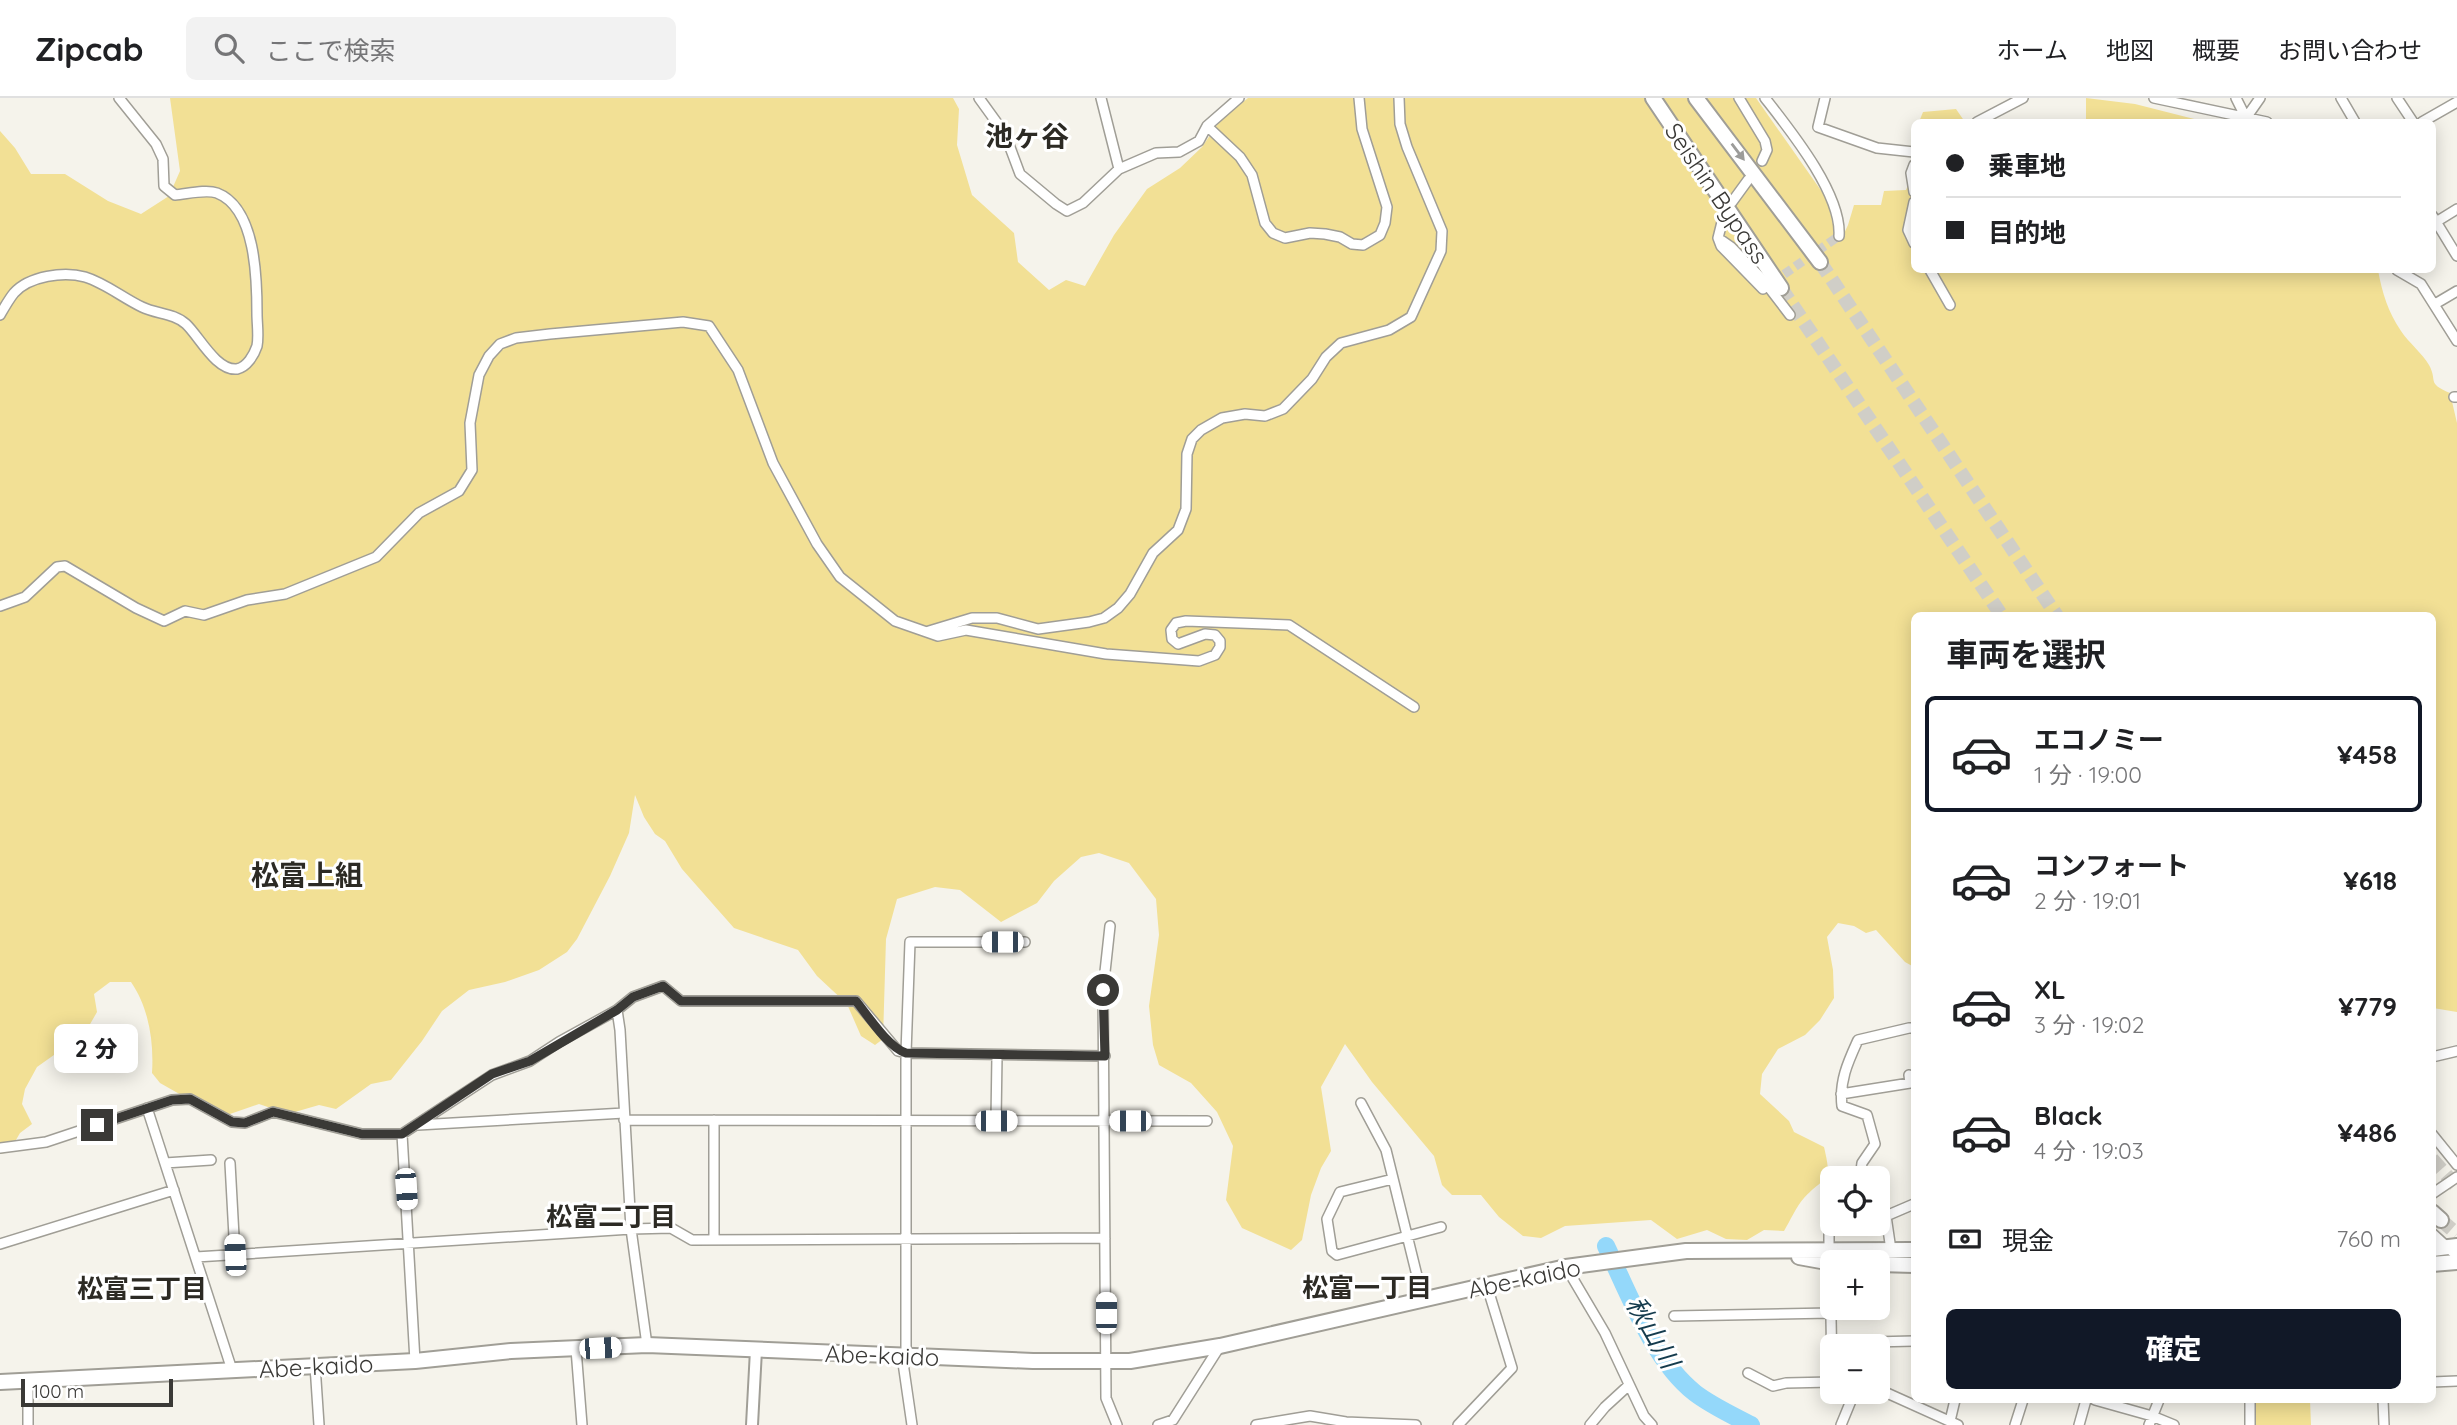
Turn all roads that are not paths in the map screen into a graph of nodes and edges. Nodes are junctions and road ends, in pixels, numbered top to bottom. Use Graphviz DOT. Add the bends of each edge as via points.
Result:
graph roads {
  1 [pos="119,98"];
  2 [pos="979,98"];
  3 [pos="1101,98"];
  4 [pos="1238,98"];
  5 [pos="1359,98"];
  6 [pos="1399,98"];
  7 [pos="1653,98"];
  8 [pos="1696,98"];
  9 [pos="1739,98"];
  10 [pos="1765,98"];
  11 [pos="1825,98"];
  12 [pos="2023,98"];
  13 [pos="2155,98"];
  14 [pos="2236,98"];
  15 [pos="2260,98"];
  16 [pos="2341,98"];
  17 [pos="2397,98"];
  18 [pos="2457,102"];
  19 [pos="2246,118"];
  20 [pos="1983,119"];
  21 [pos="2250,119"];
  22 [pos="2353,119"];
  23 [pos="2411,119"];
  24 [pos="2427,119"];
  25 [pos="1207,126"];
  26 [pos="1911,152"];
  27 [pos="1762,162"];
  28 [pos="1119,169"];
  29 [pos="1748,180"];
  30 [pos="1732,202"];
  31 [pos="2457,209"];
  32 [pos="1911,216"];
  33 [pos="2436,217"];
  34 [pos="1723,218"];
  35 [pos="2436,221"];
  36 [pos="1839,236"];
  37 [pos="1911,236"];
  38 [pos="1718,238"];
  39 [pos="2457,256"];
  40 [pos="1820,262"];
  41 [pos="1932,273"];
  42 [pos="2402,273"];
  43 [pos="1781,288"];
  44 [pos="1763,289"];
  45 [pos="2457,291"];
  46 [pos="2435,304"];
  47 [pos="1950,305"];
  48 [pos="0,315"];
  49 [pos="1790,315"];
  50 [pos="2457,341"];
  51 [pos="0,606"];
  52 [pos="929,631"];
  53 [pos="1414,707"];
  54 [pos="1110,926"];
  55 [pos="1025,942"];
  56 [pos="617,1010"];
  57 [pos="1911,1028"];
  58 [pos="906,1053"];
  59 [pos="2457,1053"];
  60 [pos="997,1055"];
  61 [pos="1105,1056"];
  62 [pos="2436,1056"];
  63 [pos="1909,1075"];
  64 [pos="1841,1094"];
  65 [pos="1361,1104"];
  66 [pos="147,1108"];
  67 [pos="624,1117"];
  68 [pos="714,1120"];
  69 [pos="905,1121"];
  70 [pos="996,1121"];
  71 [pos="1105,1121"];
  72 [pos="1207,1121"];
  73 [pos="416,1125"];
  74 [pos="402,1134"];
  75 [pos="2436,1139"];
  76 [pos="0,1148"];
  77 [pos="211,1160"];
  78 [pos="165,1163"];
  79 [pos="230,1163"];
  80 [pos="2457,1165"];
  81 [pos="1862,1166"];
  82 [pos="2457,1177"];
  83 [pos="1394,1180"];
  84 [pos="174,1189"];
  85 [pos="2436,1191"];
  86 [pos="1911,1205"];
  87 [pos="1441,1227"];
  88 [pos="631,1229"];
  89 [pos="1408,1236"];
  90 [pos="2436,1237"];
  91 [pos="714,1238"];
  92 [pos="906,1238"];
  93 [pos="1105,1238"];
  94 [pos="0,1244"];
  95 [pos="409,1244"];
  96 [pos="1891,1250"];
  97 [pos="1911,1250"];
  98 [pos="2448,1250"];
  99 [pos="235,1255"];
  100 [pos="196,1257"];
  101 [pos="1820,1258"];
  102 [pos="2457,1262"];
  103 [pos="1890,1264"];
  104 [pos="2436,1264"];
  105 [pos="1911,1265"];
  106 [pos="1566,1267"];
  107 [pos="1487,1286"];
  108 [pos="1423,1300"];
  109 [pos="1820,1313"];
  110 [pos="1674,1316"];
  111 [pos="1911,1341"];
  112 [pos="1890,1342"];
  113 [pos="648,1345"];
  114 [pos="1220,1346"];
  115 [pos="576,1349"];
  116 [pos="756,1350"];
  117 [pos="904,1356"];
  118 [pos="415,1361"];
  119 [pos="1106,1363"];
  120 [pos="315,1364"];
  121 [pos="232,1370"];
  122 [pos="1748,1373"];
  123 [pos="28,1380"];
  124 [pos="2457,1381"];
  125 [pos="0,1382"];
  126 [pos="1820,1382"];
  127 [pos="2436,1382"];
  128 [pos="1629,1385"];
  129 [pos="1890,1394"];
  130 [pos="1955,1403"];
  131 [pos="2021,1403"];
  132 [pos="2084,1403"];
  133 [pos="2103,1403"];
  134 [pos="2158,1403"];
  135 [pos="2250,1403"];
  136 [pos="2383,1403"];
  137 [pos="1850,1404"];
  138 [pos="2150,1421"];
  139 [pos="1177,1423"];
  140 [pos="1346,1423"];
  141 [pos="1954,1423"];
  142 [pos="29,1425"];
  143 [pos="319,1425"];
  144 [pos="582,1425"];
  145 [pos="752,1425"];
  146 [pos="912,1425"];
  147 [pos="1117,1425"];
  148 [pos="1158,1425"];
  149 [pos="1256,1425"];
  150 [pos="1416,1425"];
  151 [pos="1458,1425"];
  152 [pos="1590,1425"];
  153 [pos="1652,1425"];
  154 [pos="1841,1425"];
  155 [pos="2015,1425"];
  156 [pos="2079,1425"];
  157 [pos="2174,1425"];
  158 [pos="2250,1425"];
  159 [pos="2384,1425"];
  1 -- 48 [label="street" via="156,144 163,159 164,186 175,195 215,192 239,212 257,272 257,345 251,358 243,367 229,368 212,357 185,323 145,309 85,277 64,275 29,283 15,291"];
  2 -- 28 [label="street" via="1005,134 1020,174 1068,211"];
  3 -- 28 [label="street"];
  4 -- 25 [label="street"];
  5 -- 25 [label="street" via="1363,129 1387,207 1380,235 1363,245 1325,234 1285,238 1273,233 1265,223 1252,175"];
  6 -- 52 [label="street" via="1407,147 1442,231 1441,250 1411,317 1389,330 1341,343 1283,410 1265,416 1222,418 1201,430 1187,454 1186,509 1178,530 1153,553 1130,594 1104,618 1038,629 997,618 972,618"];
  7 -- 43 [label="main road, Seishin Bypass"];
  8 -- 40 [label="main road, Seishin Bypass, one-way"];
  9 -- 27 [label="street" via="1765,141"];
  10 -- 36 [label="street" via="1798,140 1832,199"];
  11 -- 26 [label="street" via="1818,127 1877,148"];
  12 -- 20 [label="street"];
  13 -- 19 [label="street"];
  14 -- 19 [label="street"];
  15 -- 19 [label="street"];
  16 -- 22 [label="street"];
  17 -- 23 [label="street"];
  18 -- 24 [label="street"];
  19 -- 21 [label="street"];
  25 -- 28 [label="street" via="1199,141 1179,152 1156,153"];
  29 -- 30 [label="street"];
  31 -- 33 [label="street"];
  32 -- 37 [label="street"];
  34 -- 38 [label="street"];
  35 -- 39 [label="street"];
  38 -- 44 [label="street"];
  38 -- 49 [label="street" via="1764,281"];
  41 -- 47 [label="street"];
  42 -- 46 [label="street" via="2421,284"];
  45 -- 46 [label="street"];
  46 -- 50 [label="street"];
  51 -- 52 [label="street" via="24,597 57,566 65,566 164,621 185,611 204,615 247,600 285,594 376,558 419,513 459,491 472,470 470,423 479,375 500,344 527,337 683,322 709,326 738,370 773,463 840,577 895,621"];
  52 -- 53 [label="street" via="939,636 966,630 1107,654 1199,661 1215,655 1220,641 1205,634 1178,644 1171,630 1177,623 1289,625"];
  54 -- 61 [label="street" via="1103,990"];
  55 -- 58 [label="street" via="910,942"];
  56 -- 58 [label="street" via="633,997 663,986 681,1001 856,1001 889,1042"];
  56 -- 67 [label="street"];
  56 -- 73 [label="street" via="530,1061 492,1074"];
  57 -- 64 [label="street" via="1858,1040 1845,1068"];
  58 -- 60 [label="street"];
  58 -- 69 [label="street"];
  59 -- 62 [label="street"];
  60 -- 61 [label="street"];
  60 -- 70 [label="street"];
  61 -- 71 [label="street"];
  63 -- 64 [label="street" via="1910,1083"];
  64 -- 81 [label="street" via="1842,1106 1867,1115 1875,1144"];
  65 -- 83 [label="street" via="1386,1150"];
  66 -- 74 [label="street" via="190,1099 232,1122 245,1123 273,1112 362,1134"];
  66 -- 76 [label="street" via="46,1142"];
  66 -- 78 [label="street"];
  67 -- 68 [label="street"];
  67 -- 73 [label="street"];
  67 -- 88 [label="street"];
  68 -- 69 [label="street"];
  68 -- 91 [label="street"];
  69 -- 70 [label="street"];
  69 -- 92 [label="street"];
  70 -- 71 [label="street"];
  71 -- 72 [label="street"];
  71 -- 93 [label="street"];
  73 -- 74 [label="street"];
  74 -- 95 [label="street"];
  75 -- 80 [label="street"];
  77 -- 78 [label="street"];
  78 -- 84 [label="street"];
  79 -- 99 [label="street"];
  82 -- 85 [label="street"];
  83 -- 89 [label="street"];
  83 -- 89 [label="street" via="1340,1192 1327,1219 1332,1251 1337,1255"];
  84 -- 94 [label="street"];
  84 -- 100 [label="street"];
  86 -- 96 [label="street" via="1886,1216"];
  87 -- 89 [label="street"];
  88 -- 91 [label="street" via="671,1228 692,1240"];
  88 -- 95 [label="street"];
  88 -- 113 [label="street"];
  89 -- 108 [label="street"];
  90 -- 98 [label="street"];
  91 -- 92 [label="street"];
  92 -- 93 [label="street"];
  92 -- 117 [label="street"];
  93 -- 119 [label="street"];
  95 -- 99 [label="street"];
  95 -- 118 [label="street"];
  96 -- 97 [label="main road, Abe-kaido"];
  99 -- 100 [label="street"];
  100 -- 121 [label="street"];
  101 -- 106 [label="main road, Abe-kaido" via="1754,1250 1686,1251"];
  102 -- 104 [label="main road"];
  103 -- 105 [label="main road"];
  106 -- 107 [label="main road, Abe-kaido"];
  106 -- 128 [label="street"];
  107 -- 108 [label="main road, Abe-kaido"];
  107 -- 151 [label="street" via="1512,1368"];
  108 -- 114 [label="main road, Abe-kaido"];
  109 -- 110 [label="street"];
  111 -- 112 [label="street"];
  113 -- 115 [label="main road, Abe-kaido"];
  113 -- 116 [label="main road, Abe-kaido"];
  114 -- 119 [label="main road, Abe-kaido"];
  114 -- 139 [label="street"];
  115 -- 118 [label="main road, Abe-kaido"];
  115 -- 144 [label="street"];
  116 -- 117 [label="main road, Abe-kaido"];
  116 -- 145 [label="street"];
  117 -- 119 [label="main road, Abe-kaido"];
  117 -- 146 [label="street"];
  118 -- 120 [label="main road, Abe-kaido"];
  119 -- 147 [label="street" via="1107,1398"];
  120 -- 121 [label="main road, Abe-kaido"];
  120 -- 143 [label="street"];
  121 -- 123 [label="main road, Abe-kaido"];
  122 -- 126 [label="street" via="1773,1385"];
  123 -- 125 [label="main road, Abe-kaido"];
  123 -- 142 [label="street"];
  124 -- 127 [label="street"];
  128 -- 152 [label="street"];
  128 -- 153 [label="street"];
  129 -- 141 [label="street"];
  130 -- 141 [label="street"];
  131 -- 155 [label="street"];
  132 -- 156 [label="street"];
  133 -- 138 [label="street"];
  134 -- 138 [label="street"];
  135 -- 158 [label="street"];
  136 -- 159 [label="street"];
  137 -- 154 [label="street"];
  138 -- 157 [label="street"];
  139 -- 148 [label="street"];
  140 -- 149 [label="street" via="1310,1416"];
  140 -- 150 [label="street"];
}
